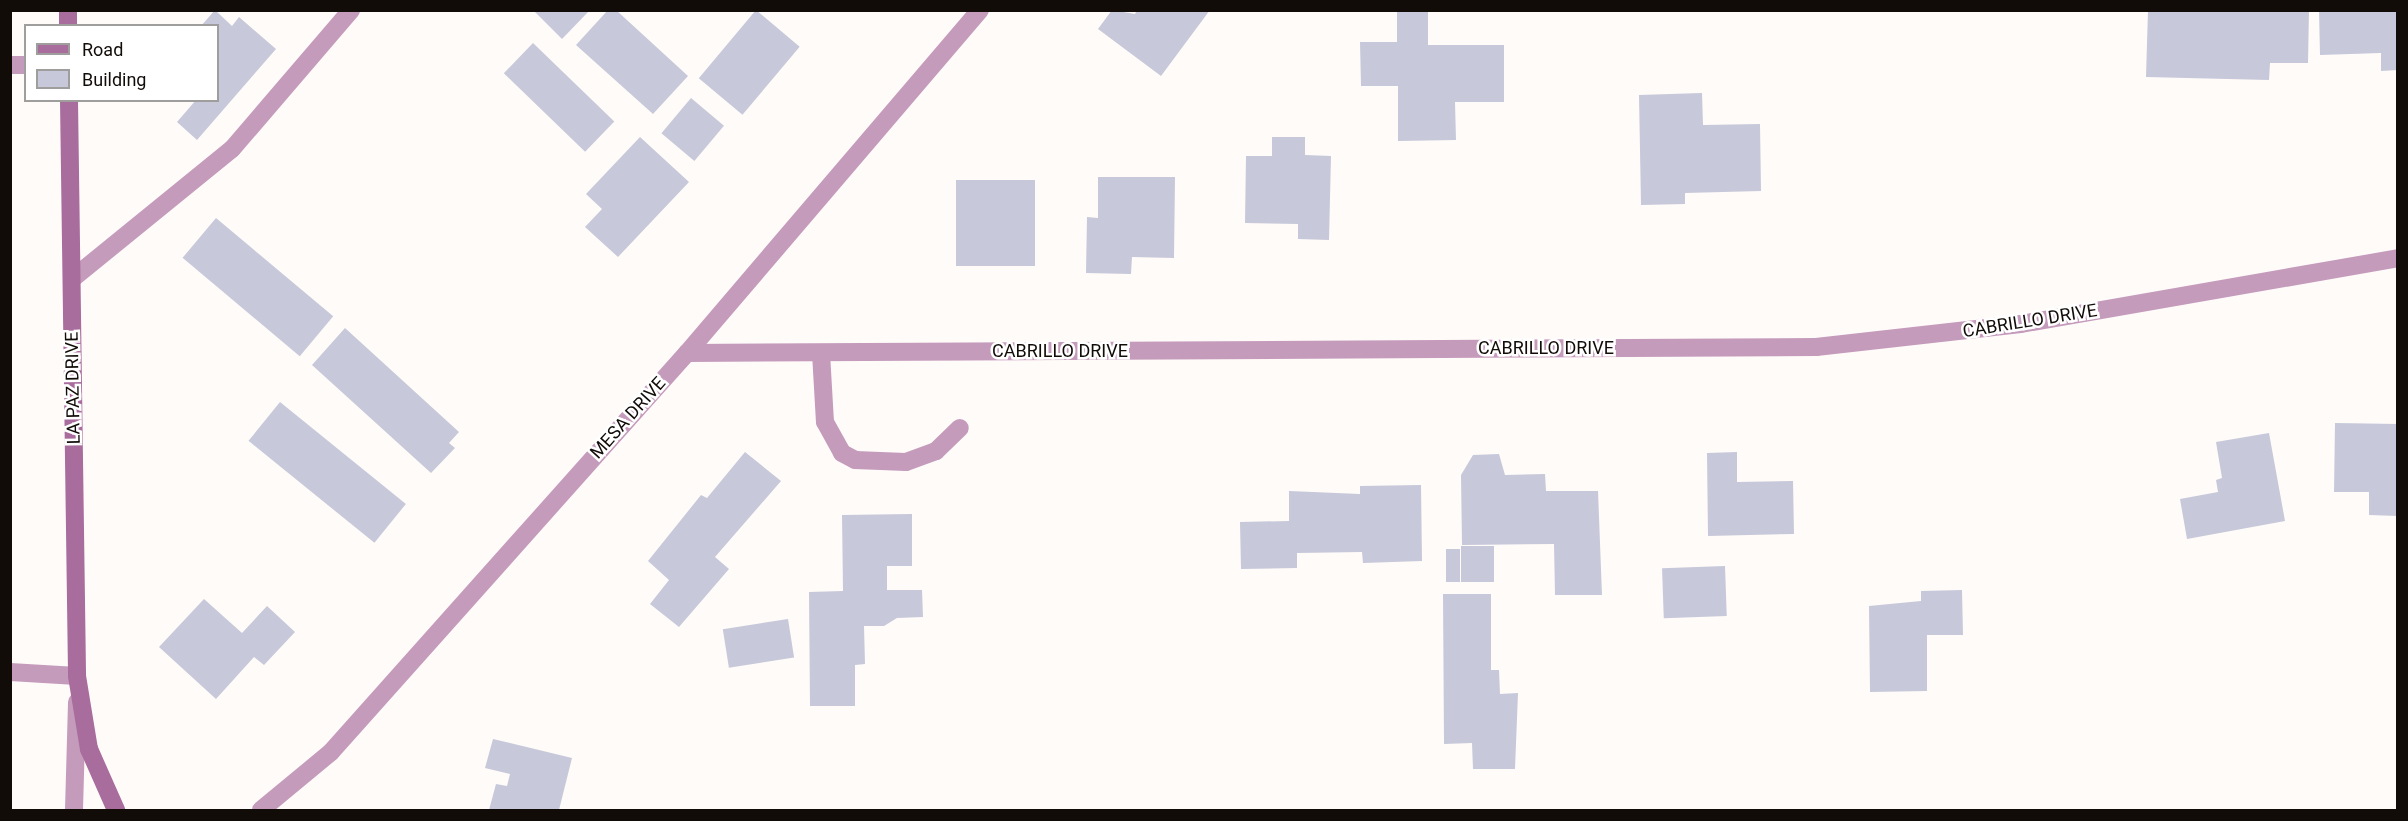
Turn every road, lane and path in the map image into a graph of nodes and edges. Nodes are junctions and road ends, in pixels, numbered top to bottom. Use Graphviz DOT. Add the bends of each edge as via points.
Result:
graph roads {
  1 [pos="351,10"];
  2 [pos="980,10"];
  3 [pos="69,102"];
  4 [pos="2397,258"];
  5 [pos="72,279"];
  6 [pos="687,353"];
  7 [pos="821,353"];
  8 [pos="960,428"];
  9 [pos="10,672"];
  10 [pos="77,676"];
  11 [pos="74,810"];
  12 [pos="116,810"];
  13 [pos="261,810"];
  1 -- 5 [label="street" via="232,149"];
  2 -- 6 [label="street, MESA DRIVE"];
  3 -- 5 [label="main road, LA PAZ DRIVE"];
  4 -- 7 [label="street, CABRILLO DRIVE" via="2021,324 1816,346"];
  5 -- 10 [label="main road, LA PAZ DRIVE"];
  6 -- 7 [label="street, CABRILLO DRIVE"];
  6 -- 13 [label="street, MESA DRIVE" via="331,752"];
  7 -- 8 [label="street" via="825,422 842,453 855,460 906,462 936,451"];
  9 -- 10 [label="street"];
  10 -- 11 [label="street, LA PAZ DRIVE"];
  10 -- 12 [label="main road, LA PAZ DRIVE" via="89,749"];
}
